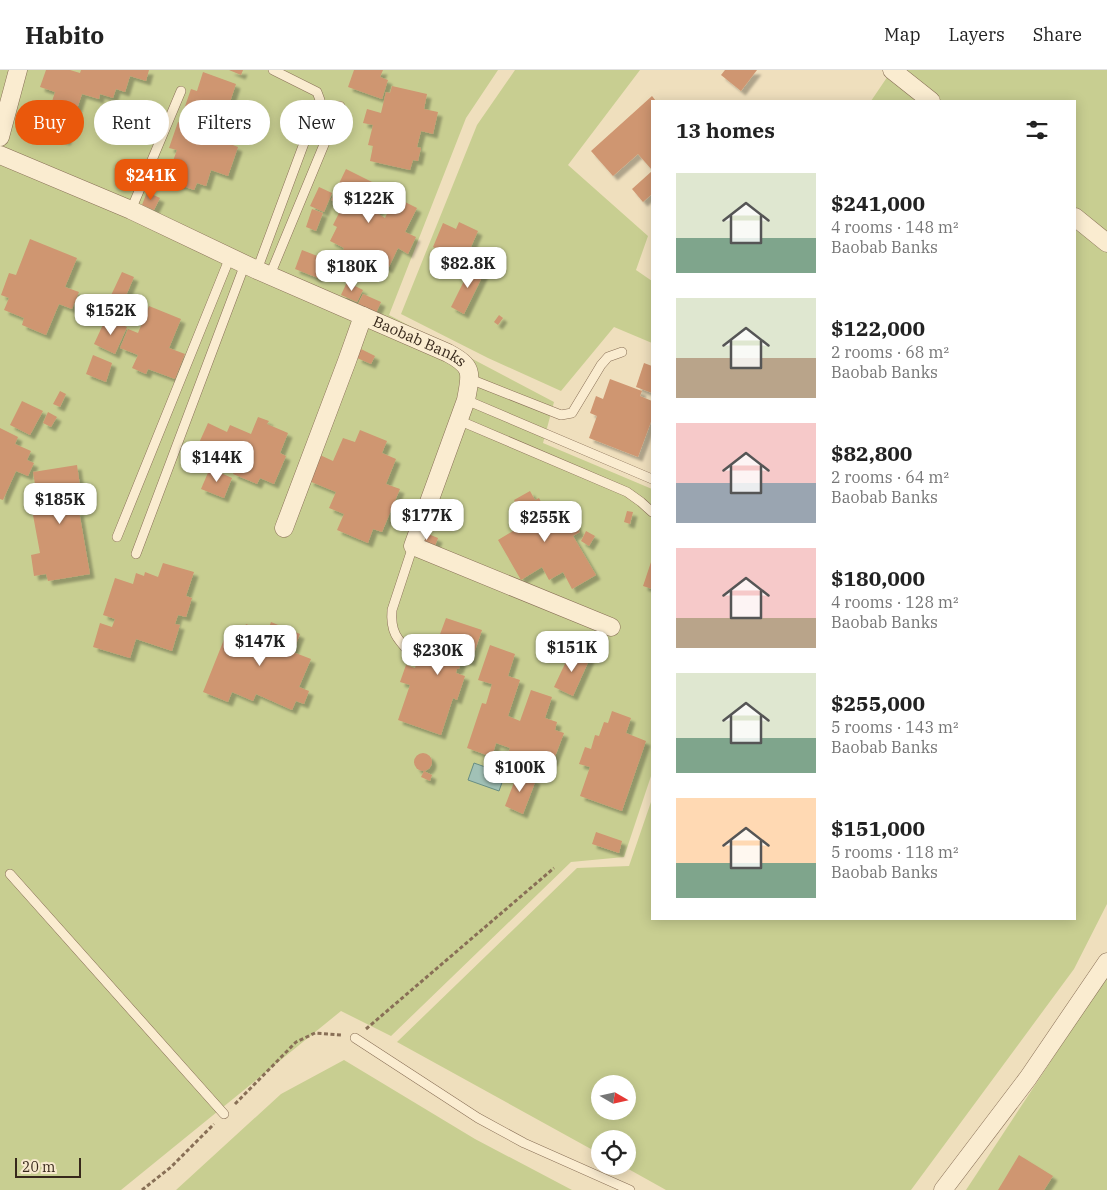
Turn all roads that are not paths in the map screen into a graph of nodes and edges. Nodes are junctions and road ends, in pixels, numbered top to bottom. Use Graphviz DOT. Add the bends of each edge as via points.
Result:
graph roads {
  1 [pos="18,70"];
  2 [pos="273,70"];
  3 [pos="892,70"];
  4 [pos="181,91"];
  5 [pos="930,100"];
  6 [pos="0,137"];
  7 [pos="318,145"];
  8 [pos="0,155"];
  9 [pos="131,210"];
  10 [pos="1076,218"];
  11 [pos="1107,243"];
  12 [pos="250,267"];
  13 [pos="363,316"];
  14 [pos="622,352"];
  15 [pos="470,379"];
  16 [pos="466,400"];
  17 [pos="458,420"];
  18 [pos="651,479"];
  19 [pos="651,511"];
  20 [pos="284,528"];
  21 [pos="117,537"];
  22 [pos="413,546"];
  23 [pos="136,554"];
  24 [pos="611,627"];
  25 [pos="413,656"];
  26 [pos="10,874"];
  27 [pos="1107,962"];
  28 [pos="355,1038"];
  29 [pos="224,1114"];
  30 [pos="630,1190"];
  31 [pos="943,1190"];
  1 -- 6 [label="street"];
  2 -- 12 [label="lane" via="317,92 320,100"];
  3 -- 5 [label="street"];
  4 -- 9 [label="lane"];
  7 -- 12 [label="lane"];
  8 -- 9 [label="street, Baobab Banks"];
  9 -- 12 [label="street, Baobab Banks"];
  10 -- 11 [label="street"];
  12 -- 13 [label="street, Baobab Banks"];
  12 -- 21 [label="lane"];
  12 -- 23 [label="lane"];
  13 -- 15 [label="street, Baobab Banks" via="462,361"];
  13 -- 20 [label="street"];
  14 -- 15 [label="lane" via="608,357 572,413 561,415"];
  15 -- 16 [label="street, Baobab Banks"];
  16 -- 17 [label="street, Baobab Banks"];
  16 -- 18 [label="lane"];
  17 -- 19 [label="lane" via="627,492"];
  17 -- 22 [label="street, Baobab Banks"];
  22 -- 24 [label="street"];
  22 -- 25 [label="lane" via="391,621 397,638"];
  26 -- 29 [label="lane"];
  27 -- 31 [label="street" via="1028,1078"];
  28 -- 30 [label="lane" via="478,1118 524,1143"];
}
